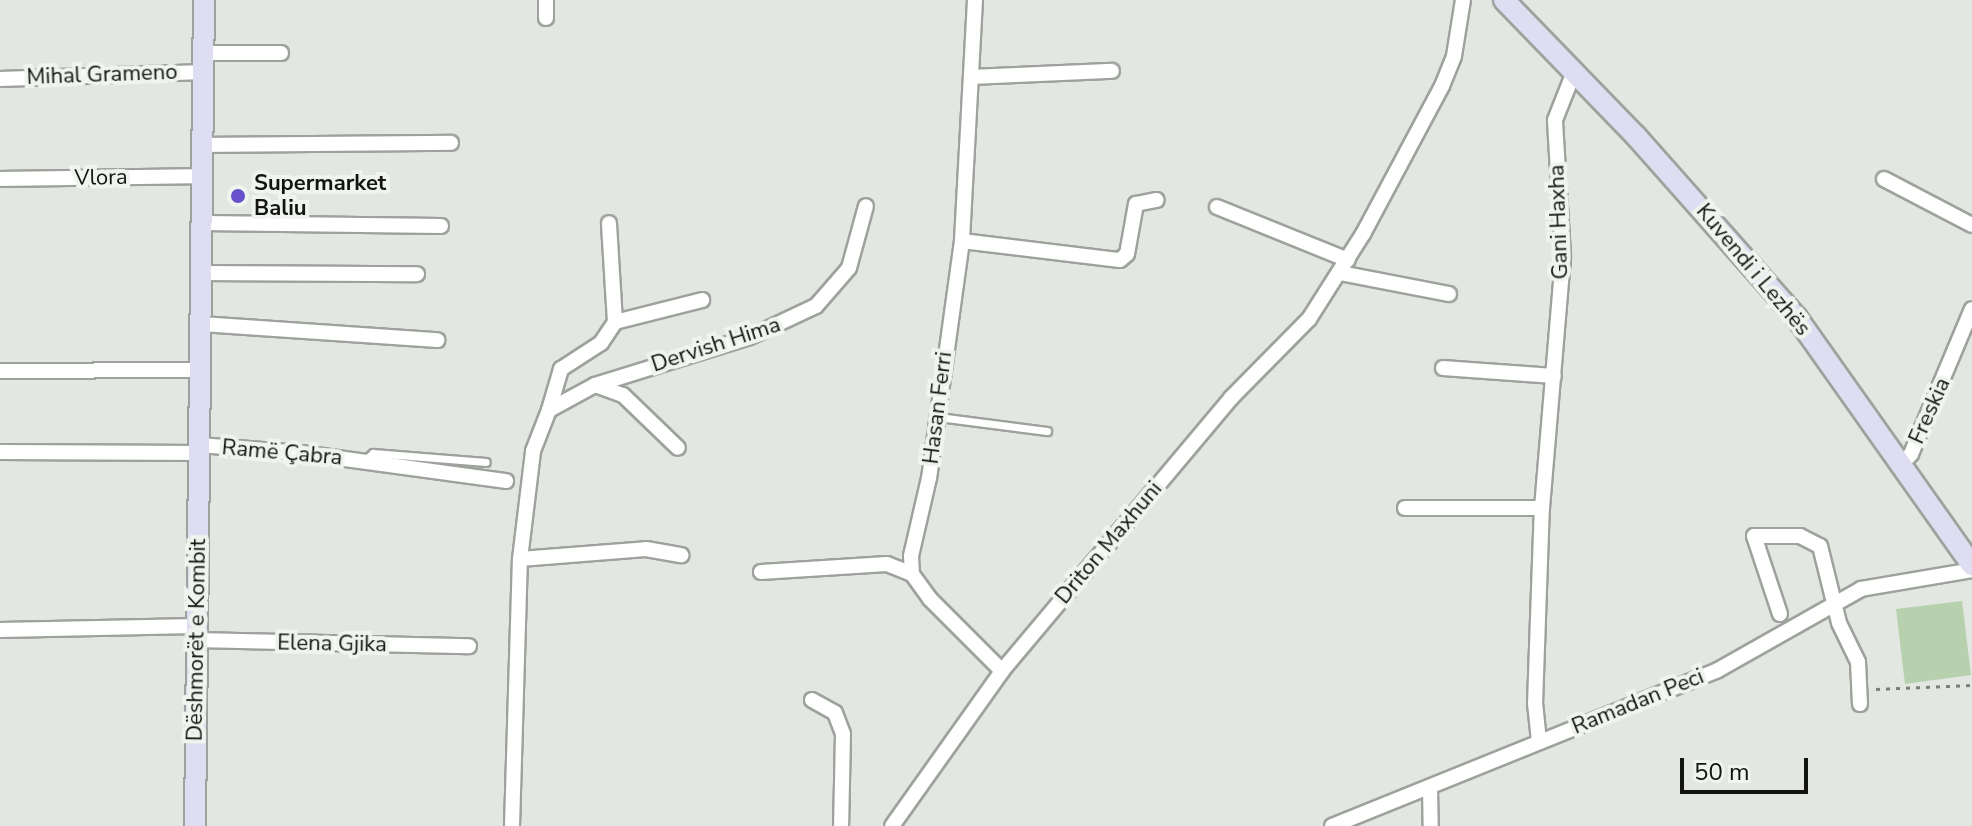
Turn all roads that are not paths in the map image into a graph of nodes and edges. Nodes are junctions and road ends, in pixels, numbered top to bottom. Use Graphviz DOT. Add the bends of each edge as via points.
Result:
graph roads {
  1 [pos="204,0"];
  2 [pos="546,0"];
  3 [pos="975,0"];
  4 [pos="1463,0"];
  5 [pos="1504,0"];
  6 [pos="546,18"];
  7 [pos="281,53"];
  8 [pos="204,63"];
  9 [pos="1112,71"];
  10 [pos="1574,72"];
  11 [pos="972,77"];
  12 [pos="0,79"];
  13 [pos="451,143"];
  14 [pos="204,145"];
  15 [pos="203,176"];
  16 [pos="0,179"];
  17 [pos="1884,179"];
  18 [pos="1157,200"];
  19 [pos="866,206"];
  20 [pos="1217,207"];
  21 [pos="203,223"];
  22 [pos="609,223"];
  23 [pos="1972,225"];
  24 [pos="441,226"];
  25 [pos="962,241"];
  26 [pos="1344,267"];
  27 [pos="201,273"];
  28 [pos="417,274"];
  29 [pos="1449,294"];
  30 [pos="702,300"];
  31 [pos="1972,309"];
  32 [pos="615,322"];
  33 [pos="201,324"];
  34 [pos="437,340"];
  35 [pos="1443,368"];
  36 [pos="200,370"];
  37 [pos="0,371"];
  38 [pos="1554,376"];
  39 [pos="595,385"];
  40 [pos="549,410"];
  41 [pos="937,417"];
  42 [pos="1047,431"];
  43 [pos="678,448"];
  44 [pos="199,449"];
  45 [pos="0,452"];
  46 [pos="364,461"];
  47 [pos="486,462"];
  48 [pos="1900,466"];
  49 [pos="506,481"];
  50 [pos="1405,508"];
  51 [pos="1542,508"];
  52 [pos="681,555"];
  53 [pos="520,559"];
  54 [pos="1972,568"];
  55 [pos="761,572"];
  56 [pos="912,574"];
  57 [pos="1837,600"];
  58 [pos="1780,614"];
  59 [pos="0,630"];
  60 [pos="196,633"];
  61 [pos="469,646"];
  62 [pos="1002,671"];
  63 [pos="1861,696"];
  64 [pos="812,700"];
  65 [pos="1539,741"];
  66 [pos="1430,787"];
  67 [pos="195,826"];
  68 [pos="512,826"];
  69 [pos="841,826"];
  70 [pos="892,826"];
  71 [pos="1332,826"];
  72 [pos="1431,826"];
  1 -- 8 [label="main road, Dëshmorët e Kombit"];
  2 -- 6 [label="street"];
  3 -- 11 [label="street, Hasan Ferri"];
  4 -- 26 [label="street, Driton Maxhuni" via="1454,56 1442,86"];
  5 -- 10 [label="main road, Kuvendi i Lezhës"];
  7 -- 8 [label="street"];
  8 -- 12 [label="street, Mihal Grameno"];
  8 -- 14 [label="main road, Dëshmorët e Kombit"];
  9 -- 11 [label="street"];
  10 -- 38 [label="street, Gani Haxha" via="1555,120 1563,256"];
  10 -- 48 [label="main road, Kuvendi i Lezhës" via="1797,318"];
  11 -- 25 [label="street, Hasan Ferri"];
  13 -- 14 [label="street"];
  14 -- 15 [label="main road, Dëshmorët e Kombit"];
  15 -- 16 [label="street, Vlora"];
  15 -- 21 [label="main road, Dëshmorët e Kombit"];
  17 -- 23 [label="street"];
  18 -- 25 [label="street" via="1136,204 1127,254 1120,260"];
  19 -- 39 [label="street, Dervish Hima" via="849,268 816,306 750,337"];
  20 -- 26 [label="street"];
  21 -- 24 [label="street"];
  21 -- 27 [label="main road, Dëshmorët e Kombit"];
  22 -- 32 [label="street"];
  25 -- 41 [label="street, Hasan Ferri"];
  26 -- 29 [label="street"];
  26 -- 62 [label="street, Driton Maxhuni" via="1292,342 1231,398"];
  27 -- 28 [label="street"];
  27 -- 33 [label="main road, Dëshmorët e Kombit"];
  30 -- 32 [label="street"];
  31 -- 48 [label="street, Freskia" via="1923,429"];
  32 -- 40 [label="street" via="601,343 561,369"];
  33 -- 34 [label="street"];
  33 -- 36 [label="main road, Dëshmorët e Kombit"];
  35 -- 38 [label="street"];
  36 -- 37 [label="street"];
  36 -- 44 [label="main road, Dëshmorët e Kombit"];
  38 -- 51 [label="street, Gani Haxha"];
  39 -- 40 [label="street, Dervish Hima"];
  39 -- 43 [label="street" via="623,395"];
  40 -- 53 [label="street" via="533,451"];
  41 -- 42 [label="lane"];
  41 -- 56 [label="street, Hasan Ferri"];
  44 -- 45 [label="street"];
  44 -- 46 [label="street, Ramë Çabra"];
  44 -- 60 [label="main road, Dëshmorët e Kombit"];
  46 -- 47 [label="lane, Ramë Çabra" via="373,453"];
  46 -- 49 [label="street, Ramë Çabra"];
  48 -- 54 [label="main road, Kuvendi i Lezhës"];
  50 -- 51 [label="street"];
  51 -- 65 [label="street, Gani Haxha" via="1535,704"];
  52 -- 53 [label="street" via="646,549"];
  53 -- 68 [label="street"];
  54 -- 57 [label="street, Ramadan Peci" via="1885,583"];
  55 -- 56 [label="street" via="887,564"];
  56 -- 62 [label="street" via="951,622"];
  57 -- 58 [label="street" via="1823,553 1814,541 1754,536"];
  57 -- 63 [label="street" via="1839,623 1858,662"];
  57 -- 65 [label="street, Ramadan Peci" via="1718,670"];
  59 -- 60 [label="street, Elena Gjika"];
  60 -- 61 [label="street, Elena Gjika"];
  60 -- 67 [label="main road, Dëshmorët e Kombit"];
  62 -- 70 [label="street, Driton Maxhuni"];
  64 -- 69 [label="street" via="835,713 843,734"];
  65 -- 66 [label="street, Ramadan Peci"];
  66 -- 71 [label="street, Ramadan Peci"];
  66 -- 72 [label="street"];
}
